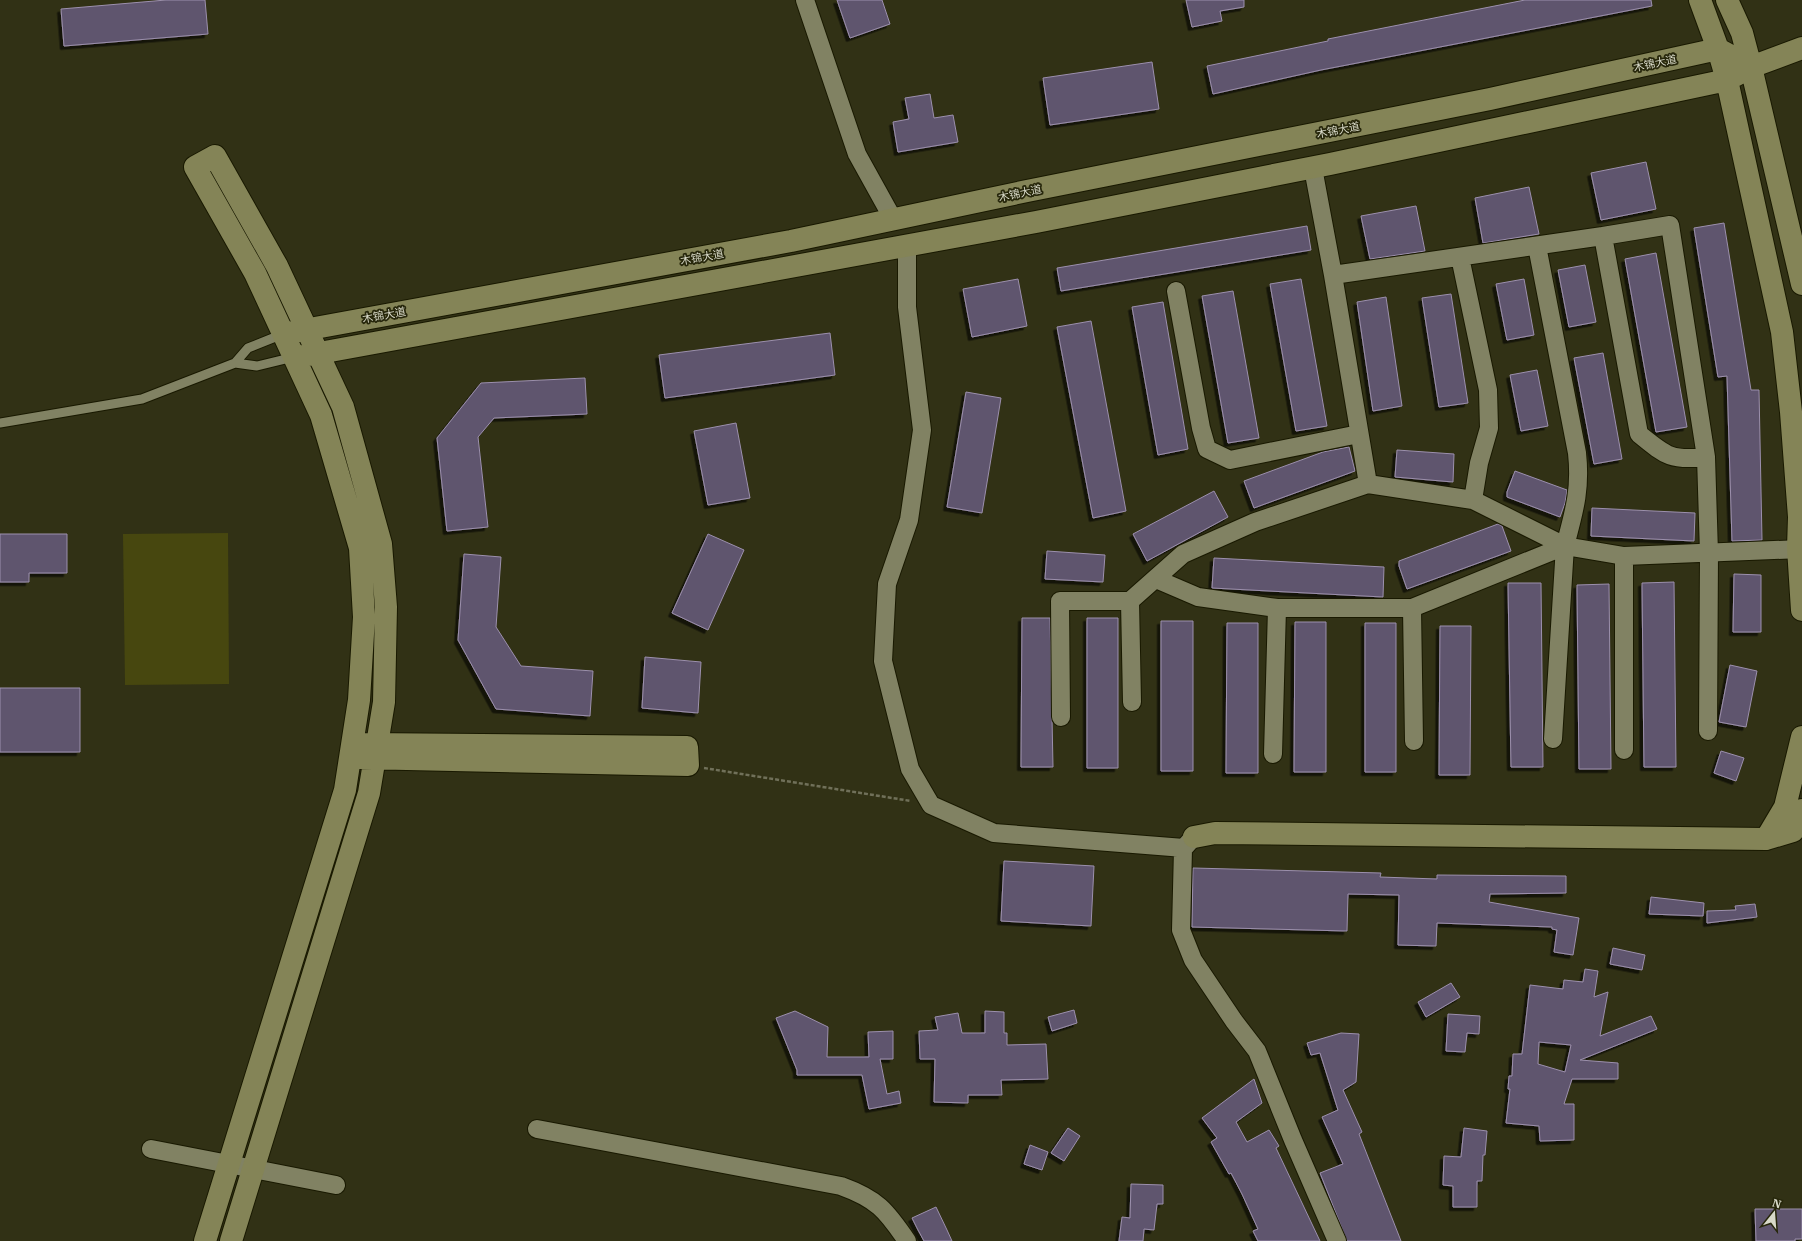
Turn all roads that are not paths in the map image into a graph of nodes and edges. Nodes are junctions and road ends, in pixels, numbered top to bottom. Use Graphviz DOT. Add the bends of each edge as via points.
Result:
graph roads {
  1 [pos="805,0"];
  2 [pos="1700,0"];
  3 [pos="1727,0"];
  4 [pos="1802,48"];
  5 [pos="1718,49"];
  6 [pos="1751,66"];
  7 [pos="1727,80"];
  8 [pos="1312,168"];
  9 [pos="893,219"];
  10 [pos="1603,236"];
  11 [pos="907,246"];
  12 [pos="1536,246"];
  13 [pos="1460,257"];
  14 [pos="1333,275"];
  15 [pos="1802,284"];
  16 [pos="1176,290"];
  17 [pos="307,329"];
  18 [pos="283,334"];
  19 [pos="318,353"];
  20 [pos="294,357"];
  21 [pos="234,363"];
  22 [pos="0,423"];
  23 [pos="1359,434"];
  24 [pos="1706,456"];
  25 [pos="1368,484"];
  26 [pos="1473,500"];
  27 [pos="1565,546"];
  28 [pos="1800,549"];
  29 [pos="1709,552"];
  30 [pos="1624,556"];
  31 [pos="1156,579"];
  32 [pos="1130,601"];
  33 [pos="1277,608"];
  34 [pos="1412,608"];
  35 [pos="1802,610"];
  36 [pos="1132,702"];
  37 [pos="1061,717"];
  38 [pos="1708,731"];
  39 [pos="1802,737"];
  40 [pos="1553,739"];
  41 [pos="1414,741"];
  42 [pos="1624,750"];
  43 [pos="351,751"];
  44 [pos="376,751"];
  45 [pos="1273,754"];
  46 [pos="688,765"];
  47 [pos="1802,810"];
  48 [pos="1766,839"];
  49 [pos="1189,842"];
  50 [pos="537,1129"];
  51 [pos="151,1150"];
  52 [pos="229,1164"];
  53 [pos="254,1169"];
  54 [pos="336,1185"];
  55 [pos="205,1241"];
  56 [pos="232,1241"];
  57 [pos="907,1241"];
  58 [pos="1337,1241"];
  1 -- 9 [label="street" via="857,154"];
  2 -- 5 [label="street"];
  3 -- 6 [label="street" via="1742,33"];
  4 -- 6 [label="street"];
  5 -- 6 [label="street"];
  5 -- 7 [label="street"];
  5 -- 9 [label="street, 木锦大道" via="1490,99"];
  6 -- 7 [label="street"];
  6 -- 15 [label="street"];
  7 -- 8 [label="street"];
  7 -- 28 [label="street" via="1782,332"];
  8 -- 11 [label="street"];
  8 -- 14 [label="street"];
  9 -- 17 [label="street, 木锦大道" via="791,241"];
  10 -- 12 [label="street"];
  10 -- 24 [label="street" via="1639,434 1662,453 1684,459"];
  10 -- 24 [label="street" via="1670,225"];
  11 -- 19 [label="street"];
  11 -- 49 [label="street" via="907,307 922,430 909,520 887,584 883,661 910,769 931,805 994,833"];
  12 -- 13 [label="street"];
  12 -- 27 [label="street" via="1580,477 1577,504"];
  13 -- 14 [label="street"];
  13 -- 26 [label="street" via="1488,390 1489,428 1479,463"];
  14 -- 23 [label="street"];
  16 -- 23 [label="street" via="1207,449 1230,460"];
  17 -- 18 [label="street, 木锦大道"];
  17 -- 18 [label="street" via="277,266 215,156 195,167 254,273"];
  17 -- 19 [label="street"];
  18 -- 20 [label="street"];
  18 -- 21 [label="lane" via="248,348"];
  19 -- 20 [label="street"];
  19 -- 44 [label="street" via="343,407 381,544 386,607 384,702"];
  20 -- 21 [label="lane" via="257,366"];
  20 -- 43 [label="street" via="322,415 360,548 364,617 359,700"];
  21 -- 22 [label="lane" via="142,399"];
  23 -- 25 [label="street"];
  24 -- 29 [label="street"];
  25 -- 26 [label="street"];
  25 -- 31 [label="street" via="1255,522 1183,554"];
  26 -- 27 [label="street"];
  27 -- 30 [label="street"];
  27 -- 34 [label="street"];
  27 -- 40 [label="street"];
  28 -- 29 [label="street"];
  28 -- 35 [label="street"];
  29 -- 30 [label="street"];
  29 -- 38 [label="street"];
  30 -- 42 [label="street"];
  31 -- 32 [label="street"];
  31 -- 33 [label="street" via="1198,597"];
  32 -- 36 [label="street"];
  32 -- 37 [label="street" via="1060,601"];
  33 -- 34 [label="street"];
  33 -- 45 [label="street"];
  34 -- 41 [label="street"];
  39 -- 48 [label="street" via="1785,807"];
  43 -- 44 [label="street"];
  43 -- 52 [label="street" via="345,790"];
  44 -- 46 [label="street"];
  44 -- 53 [label="street" via="369,793"];
  47 -- 48 [label="street" via="1793,831"];
  48 -- 49 [label="street" via="1215,833"];
  49 -- 58 [label="street" via="1181,930 1193,960 1234,1022 1257,1051"];
  50 -- 57 [label="street" via="841,1186 864,1194 889,1214"];
  51 -- 52 [label="street"];
  52 -- 53 [label="street"];
  52 -- 55 [label="street"];
  53 -- 54 [label="street"];
  53 -- 56 [label="street"];
}
